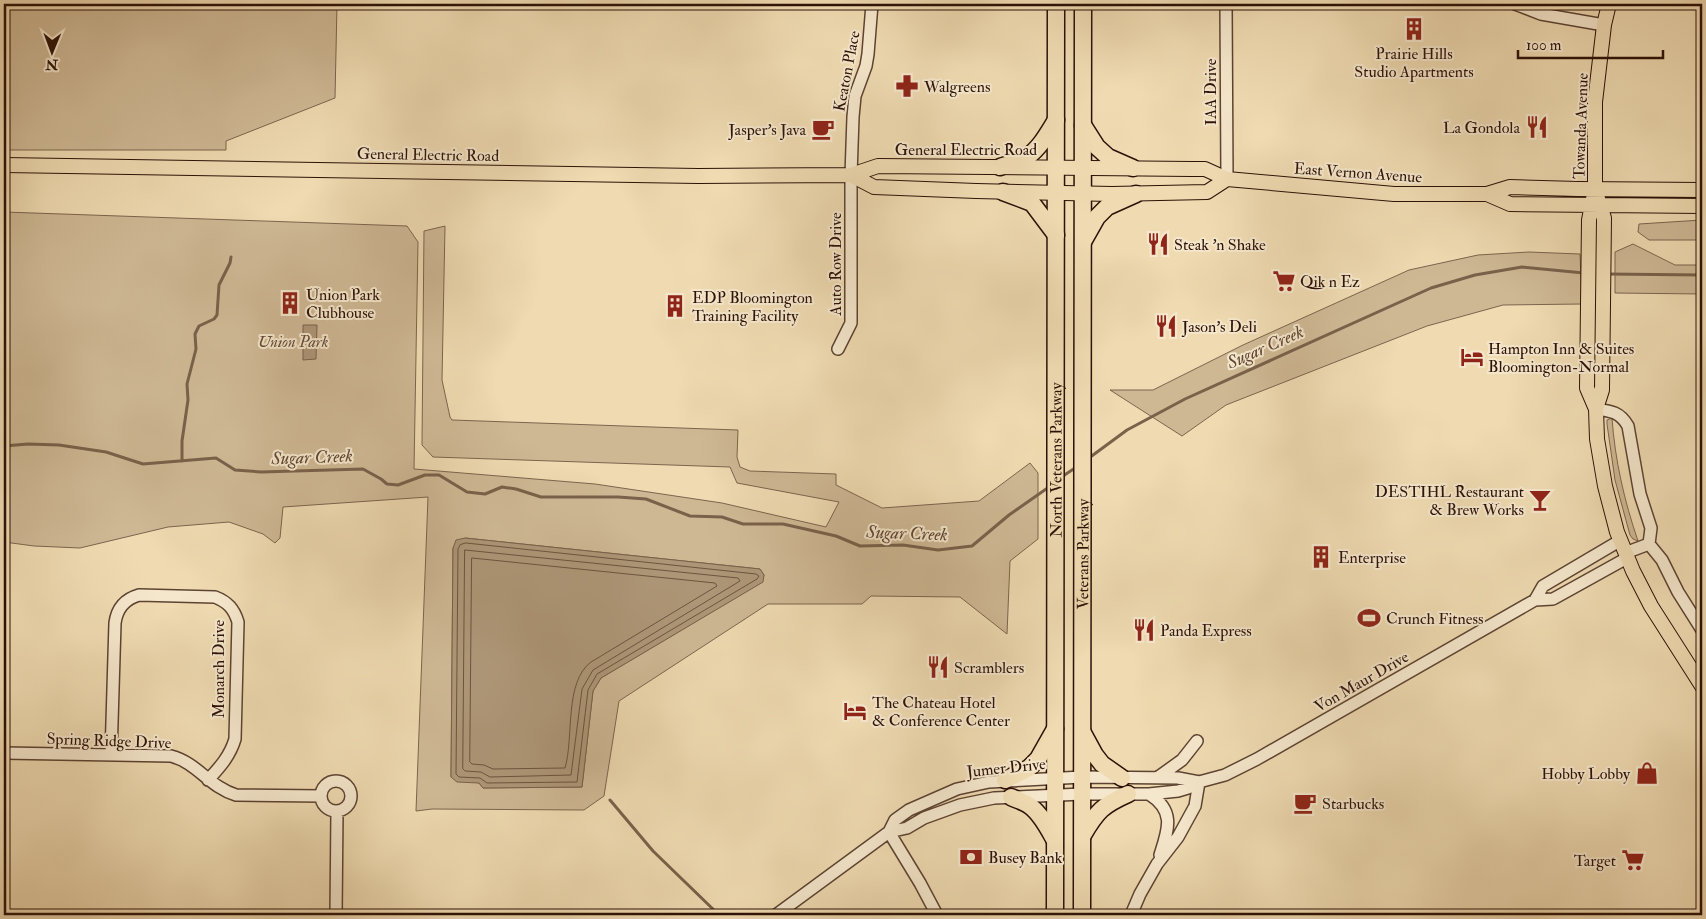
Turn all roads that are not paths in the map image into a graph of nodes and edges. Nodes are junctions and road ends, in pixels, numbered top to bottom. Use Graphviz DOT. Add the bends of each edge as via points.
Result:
graph roads {
  1 [pos="872,4"];
  2 [pos="1056,4"];
  3 [pos="1083,4"];
  4 [pos="1226,4"];
  5 [pos="1515,4"];
  6 [pos="1609,4"];
  7 [pos="1604,25"];
  8 [pos="1056,120"];
  9 [pos="1083,125"];
  10 [pos="4,165"];
  11 [pos="1000,167"];
  12 [pos="1056,167"];
  13 [pos="1083,167"];
  14 [pos="1133,168"];
  15 [pos="851,175"];
  16 [pos="1227,179"];
  17 [pos="1595,190"];
  18 [pos="1702,190"];
  19 [pos="1003,192"];
  20 [pos="1056,193"];
  21 [pos="1083,193"];
  22 [pos="1136,194"];
  23 [pos="1487,194"];
  24 [pos="1597,205"];
  25 [pos="1702,206"];
  26 [pos="1056,235"];
  27 [pos="1083,242"];
  28 [pos="838,350"];
  29 [pos="1596,409"];
  30 [pos="1649,544"];
  31 [pos="1624,550"];
  32 [pos="1535,600"];
  33 [pos="1702,630"];
  34 [pos="1702,686"];
  35 [pos="1055,729"];
  36 [pos="1082,732"];
  37 [pos="1197,741"];
  38 [pos="4,753"];
  39 [pos="111,755"];
  40 [pos="1122,778"];
  41 [pos="1157,778"];
  42 [pos="208,780"];
  43 [pos="1005,780"];
  44 [pos="1199,782"];
  45 [pos="1055,786"];
  46 [pos="1082,786"];
  47 [pos="1128,794"];
  48 [pos="1149,794"];
  49 [pos="321,796"];
  50 [pos="1011,797"];
  51 [pos="337,810"];
  52 [pos="889,832"];
  53 [pos="1082,837"];
  54 [pos="1055,841"];
  55 [pos="1157,864"];
  56 [pos="336,915"];
  57 [pos="776,915"];
  58 [pos="937,915"];
  59 [pos="1055,915"];
  60 [pos="1082,915"];
  61 [pos="1131,915"];
  1 -- 15 [label="street, Keaton Place" via="866,66 855,96"];
  2 -- 8 [label="highway, North Veterans Parkway"];
  3 -- 9 [label="highway"];
  4 -- 16 [label="street, IAA Drive"];
  5 -- 7 [label="street" via="1541,14"];
  6 -- 7 [label="main road, Towanda Avenue"];
  7 -- 17 [label="main road, Towanda Avenue" via="1595,102"];
  8 -- 11 [label="highway" via="1033,152"];
  8 -- 12 [label="highway, North Veterans Parkway"];
  9 -- 13 [label="highway"];
  9 -- 14 [label="highway" via="1097,147 1108,157"];
  10 -- 15 [label="main road, General Electric Road" via="698,176"];
  11 -- 12 [label="main road, General Electric Road"];
  11 -- 15 [label="main road, General Electric Road" via="878,166"];
  12 -- 13 [label="main road, General Electric Road"];
  12 -- 20 [label="highway, North Veterans Parkway"];
  13 -- 14 [label="main road, East Vernon Avenue"];
  13 -- 21 [label="highway"];
  14 -- 16 [label="main road, East Vernon Avenue" via="1205,169"];
  15 -- 19 [label="main road, General Electric Road" via="874,187"];
  15 -- 28 [label="street, Auto Row Drive" via="851,323"];
  16 -- 22 [label="main road" via="1207,192"];
  16 -- 23 [label="main road, East Vernon Avenue" via="1394,194"];
  17 -- 18 [label="main road, East Vernon Avenue"];
  17 -- 23 [label="main road, East Vernon Avenue" via="1510,187"];
  17 -- 24 [label="main road"];
  19 -- 20 [label="main road, General Electric Road"];
  19 -- 26 [label="highway" via="1032,203"];
  20 -- 21 [label="main road"];
  20 -- 26 [label="highway, North Veterans Parkway"];
  21 -- 22 [label="main road"];
  21 -- 27 [label="highway, Veterans Parkway"];
  22 -- 27 [label="highway" via="1106,207 1097,216"];
  23 -- 24 [label="main road, East Vernon Avenue" via="1510,204"];
  24 -- 25 [label="main road, East Vernon Avenue"];
  24 -- 29 [label="main road" via="1604,218 1604,255 1602,390"];
  24 -- 29 [label="main road" via="1589,220 1587,388"];
  26 -- 35 [label="highway, North Veterans Parkway"];
  27 -- 36 [label="highway, Veterans Parkway"];
  29 -- 30 [label="street" via="1616,413 1628,426 1640,494 1651,528"];
  29 -- 31 [label="main road" via="1605,486"];
  30 -- 31 [label="street"];
  30 -- 33 [label="street" via="1662,560"];
  31 -- 32 [label="street, Von Maur Drive" via="1553,600"];
  31 -- 32 [label="street, Von Maur Drive" via="1542,586"];
  31 -- 34 [label="main road" via="1651,606"];
  32 -- 44 [label="street, Von Maur Drive" via="1257,759 1225,775"];
  35 -- 43 [label="highway" via="1038,759 1029,768"];
  35 -- 45 [label="highway, North Veterans Parkway"];
  36 -- 40 [label="highway" via="1102,764"];
  36 -- 46 [label="highway, Veterans Parkway"];
  37 -- 41 [label="street" via="1182,760"];
  38 -- 39 [label="street, Spring Ridge Drive"];
  39 -- 42 [label="street, Spring Ridge Drive" via="180,758"];
  39 -- 42 [label="street, Monarch Drive" via="118,609 139,595 215,597 230,606 238,622 235,739 227,758"];
  40 -- 41 [label="street, Von Maur Drive"];
  40 -- 46 [label="street, Von Maur Drive"];
  41 -- 44 [label="street, Von Maur Drive"];
  42 -- 49 [label="street, Spring Ridge Drive" via="236,795"];
  43 -- 45 [label="street, Jumer Drive"];
  43 -- 52 [label="street, Jumer Drive" via="957,789 910,810 895,820"];
  44 -- 48 [label="street, Von Maur Drive" via="1188,788"];
  44 -- 55 [label="street" via="1194,806 1178,837"];
  45 -- 46 [label="street, Von Maur Drive"];
  45 -- 46 [label="street, Jumer Drive"];
  45 -- 50 [label="street, Jumer Drive"];
  45 -- 54 [label="highway, North Veterans Parkway"];
  46 -- 47 [label="street, Von Maur Drive"];
  46 -- 53 [label="highway, Veterans Parkway"];
  47 -- 48 [label="street, Von Maur Drive"];
  47 -- 53 [label="highway" via="1100,810"];
  48 -- 55 [label="street" via="1161,803 1168,819"];
  49 -- 51 [label="street" via="328,808"];
  49 -- 51 [label="street" via="328,784 337,781 346,785 349,803"];
  50 -- 52 [label="street, Jumer Drive" via="960,805"];
  50 -- 54 [label="highway" via="1030,805"];
  51 -- 56 [label="street"];
  52 -- 57 [label="street, Jumer Drive"];
  52 -- 58 [label="street"];
  53 -- 60 [label="highway, Veterans Parkway"];
  54 -- 59 [label="highway, North Veterans Parkway"];
  55 -- 61 [label="street"];
}
